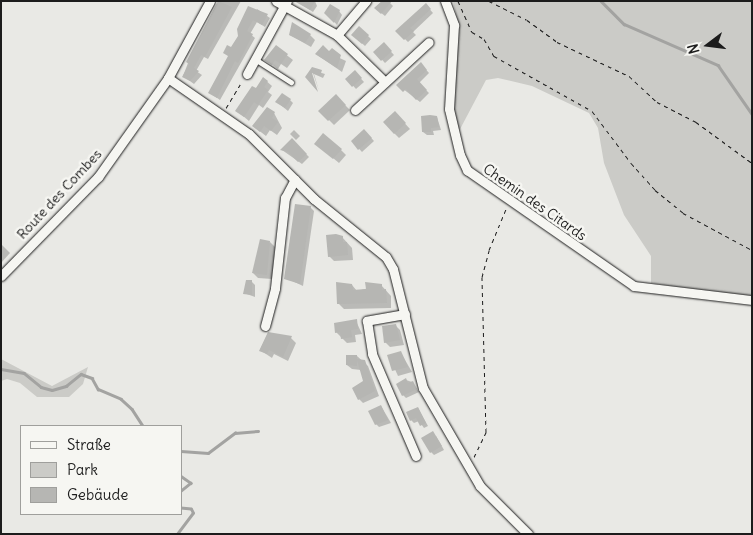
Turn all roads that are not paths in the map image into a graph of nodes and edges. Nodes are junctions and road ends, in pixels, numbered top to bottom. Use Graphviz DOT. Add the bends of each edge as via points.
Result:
graph roads {
  1 [pos="210,1"];
  2 [pos="276,1"];
  3 [pos="366,1"];
  4 [pos="445,1"];
  5 [pos="286,4"];
  6 [pos="337,34"];
  7 [pos="429,42"];
  8 [pos="255,59"];
  9 [pos="246,74"];
  10 [pos="168,78"];
  11 [pos="291,82"];
  12 [pos="385,82"];
  13 [pos="355,110"];
  14 [pos="295,179"];
  15 [pos="1,276"];
  16 [pos="752,300"];
  17 [pos="405,314"];
  18 [pos="265,326"];
  19 [pos="416,456"];
  20 [pos="528,534"];
  1 -- 10 [label="street, Route des Combes"];
  2 -- 5 [label="street"];
  3 -- 6 [label="street"];
  4 -- 16 [label="street, Chemin des Citards" via="454,25 449,110 460,155 470,173 634,286"];
  5 -- 6 [label="street"];
  5 -- 8 [label="street"];
  6 -- 12 [label="street"];
  7 -- 12 [label="street"];
  8 -- 9 [label="street"];
  8 -- 11 [label="lane"];
  10 -- 14 [label="street" via="249,134"];
  10 -- 15 [label="street, Route des Combes" via="98,177"];
  12 -- 13 [label="street"];
  14 -- 17 [label="street" via="314,199 386,257 393,269"];
  14 -- 18 [label="street" via="285,198 274,288"];
  17 -- 19 [label="street" via="367,321 372,354"];
  17 -- 20 [label="street" via="423,388 480,486"];
}
